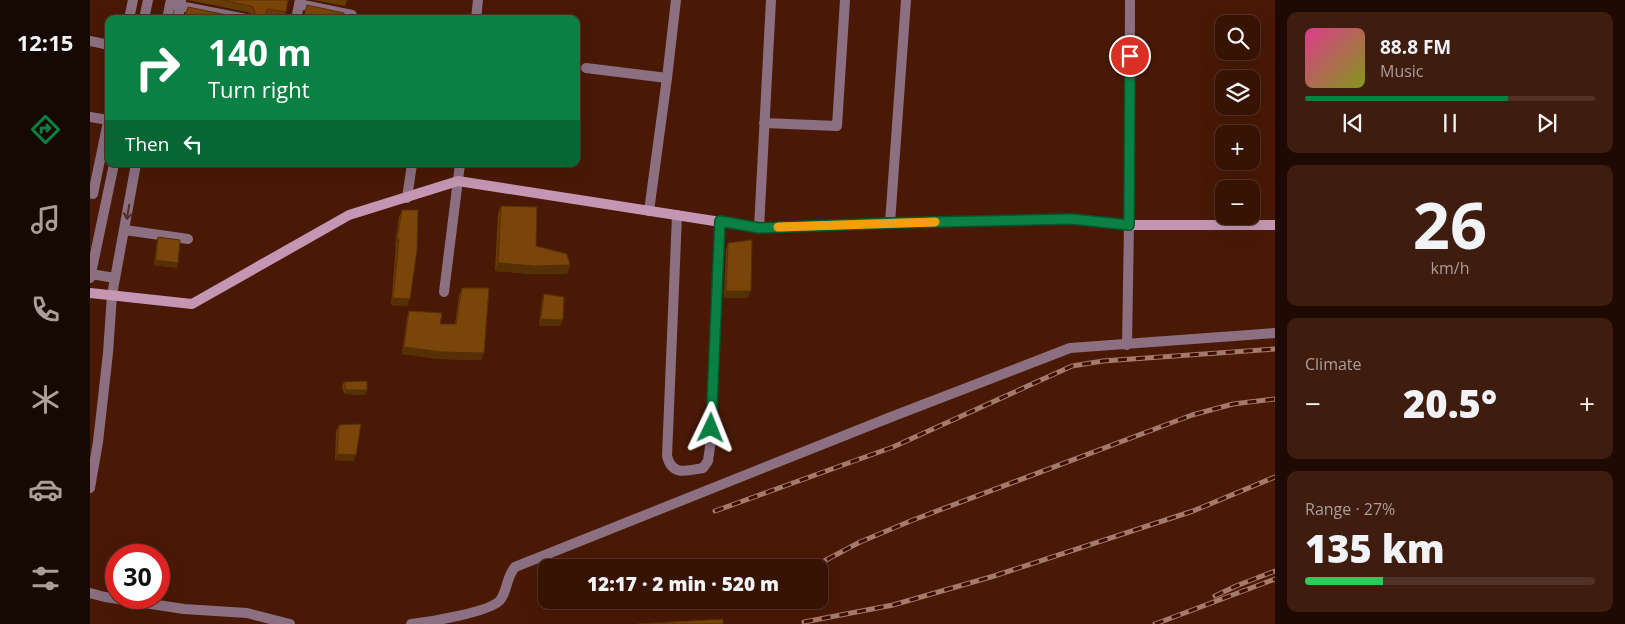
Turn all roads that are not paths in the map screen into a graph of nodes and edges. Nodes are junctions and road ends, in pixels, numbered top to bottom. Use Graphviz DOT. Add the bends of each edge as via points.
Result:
graph roads {
  1 [pos="133,0"];
  2 [pos="148,0"];
  3 [pos="478,0"];
  4 [pos="676,0"];
  5 [pos="771,0"];
  6 [pos="845,0"];
  7 [pos="906,0"];
  8 [pos="1130,0"];
  9 [pos="176,2"];
  10 [pos="300,2"];
  11 [pos="130,15"];
  12 [pos="145,15"];
  13 [pos="169,15"];
  14 [pos="178,15"];
  15 [pos="230,15"];
  16 [pos="297,15"];
  17 [pos="352,15"];
  18 [pos="476,15"];
  19 [pos="90,41"];
  20 [pos="105,44"];
  21 [pos="586,68"];
  22 [pos="667,78"];
  23 [pos="90,117"];
  24 [pos="105,119"];
  25 [pos="764,123"];
  26 [pos="105,132"];
  27 [pos="113,167"];
  28 [pos="136,167"];
  29 [pos="412,167"];
  30 [pos="460,167"];
  31 [pos="458,181"];
  32 [pos="91,194"];
  33 [pos="107,197"];
  34 [pos="407,198"];
  35 [pos="649,211"];
  36 [pos="677,215"];
  37 [pos="720,221"];
  38 [pos="890,223"];
  39 [pos="1129,225"];
  40 [pos="1275,225"];
  41 [pos="759,228"];
  42 [pos="125,230"];
  43 [pos="188,239"];
  44 [pos="90,276"];
  45 [pos="115,278"];
  46 [pos="444,292"];
  47 [pos="90,293"];
  48 [pos="112,295"];
  49 [pos="1275,334"];
  50 [pos="1127,344"];
  51 [pos="90,488"];
  52 [pos="90,593"];
  53 [pos="290,624"];
  54 [pos="410,624"];
  1 -- 11 [label="street"];
  2 -- 12 [label="street"];
  3 -- 18 [label="street"];
  4 -- 22 [label="street"];
  5 -- 25 [label="street"];
  6 -- 25 [label="street" via="837,126"];
  7 -- 38 [label="street"];
  8 -- 39 [label="street"];
  9 -- 13 [label="street"];
  9 -- 14 [label="street"];
  9 -- 15 [label="street"];
  10 -- 16 [label="street"];
  10 -- 17 [label="street"];
  19 -- 20 [label="street"];
  21 -- 22 [label="street"];
  22 -- 35 [label="street"];
  23 -- 24 [label="street"];
  25 -- 41 [label="street"];
  26 -- 32 [label="street"];
  27 -- 33 [label="street"];
  28 -- 42 [label="street, one-way"];
  29 -- 34 [label="street"];
  30 -- 31 [label="street"];
  31 -- 34 [label="street"];
  31 -- 35 [label="street"];
  31 -- 46 [label="street"];
  32 -- 33 [label="street"];
  33 -- 44 [label="street"];
  34 -- 48 [label="street" via="349,215 192,304"];
  35 -- 36 [label="street"];
  36 -- 37 [label="street"];
  36 -- 37 [label="street" via="667,456 669,464 676,470 702,468 708,461"];
  37 -- 41 [label="street"];
  38 -- 39 [label="street" via="1071,219"];
  38 -- 41 [label="street"];
  39 -- 40 [label="street"];
  39 -- 50 [label="street"];
  42 -- 43 [label="street"];
  42 -- 45 [label="street"];
  44 -- 45 [label="street"];
  45 -- 48 [label="street"];
  47 -- 48 [label="street"];
  48 -- 51 [label="street" via="98,442"];
  49 -- 50 [label="street"];
  50 -- 54 [label="street" via="1070,348 891,417 515,567 509,574 501,599 494,606"];
  52 -- 53 [label="street" via="184,609 247,613"];
}
